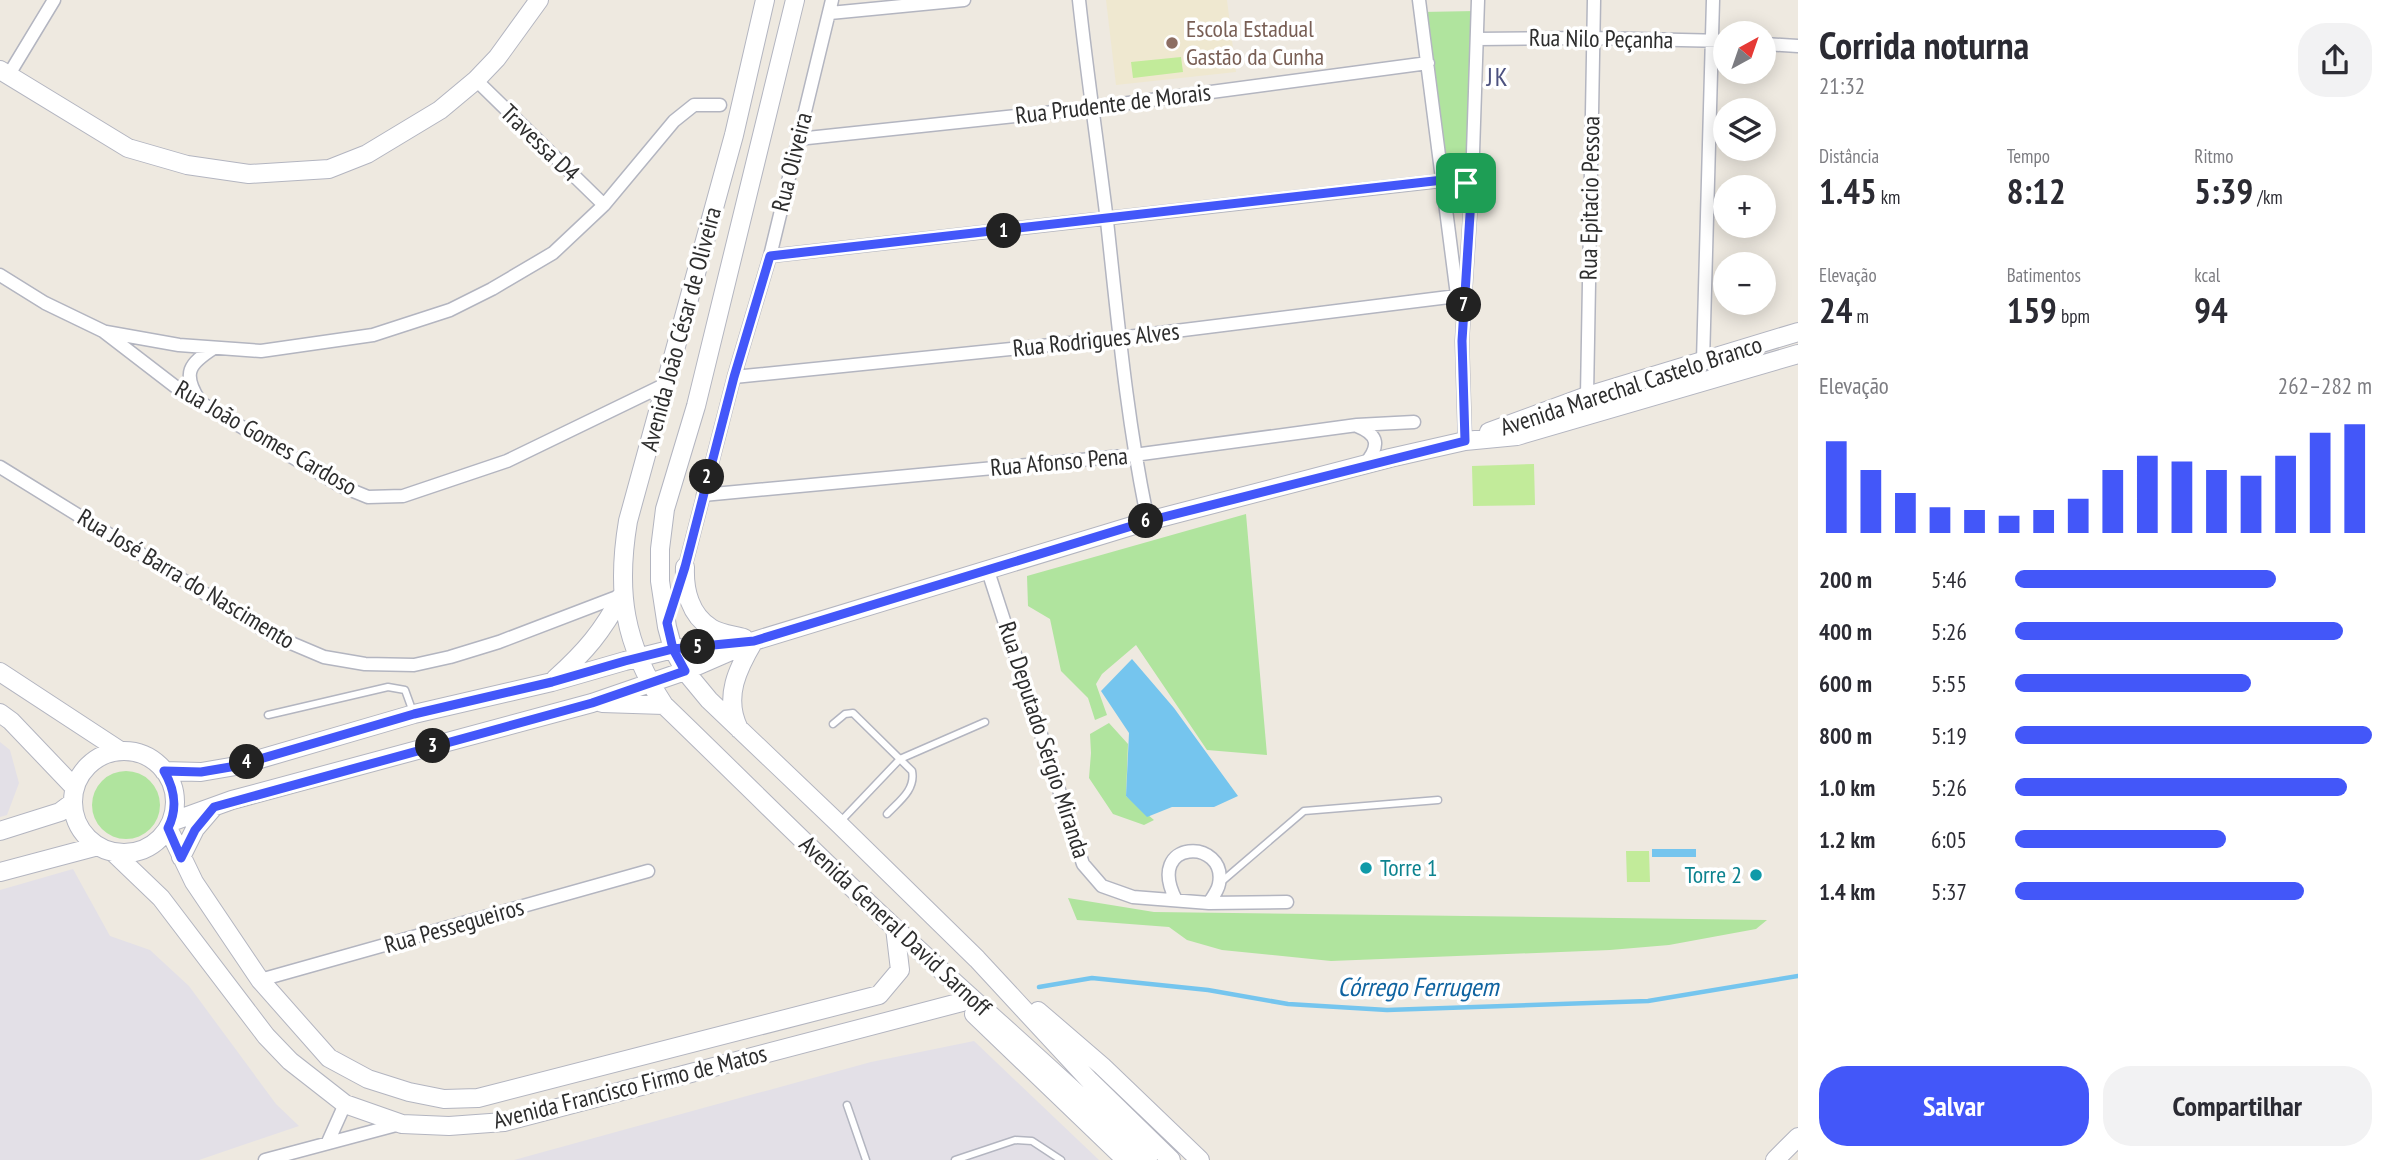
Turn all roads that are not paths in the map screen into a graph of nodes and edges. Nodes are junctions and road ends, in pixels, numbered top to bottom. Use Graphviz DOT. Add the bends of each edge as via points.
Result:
graph roads {
  1 [pos="54,0"];
  2 [pos="539,0"];
  3 [pos="765,0"];
  4 [pos="795,0"];
  5 [pos="964,0"];
  6 [pos="1079,0"];
  7 [pos="1419,0"];
  8 [pos="1478,0"];
  9 [pos="1594,0"];
  10 [pos="1713,0"];
  11 [pos="831,6"];
  12 [pos="1592,38"];
  13 [pos="1477,39"];
  14 [pos="1712,40"];
  15 [pos="1776,45"];
  16 [pos="1798,46"];
  17 [pos="1428,63"];
  18 [pos="4,73"];
  19 [pos="476,80"];
  20 [pos="720,105"];
  21 [pos="1091,108"];
  22 [pos="798,139"];
  23 [pos="1443,180"];
  24 [pos="1472,183"];
  25 [pos="604,205"];
  26 [pos="1107,219"];
  27 [pos="770,256"];
  28 [pos="0,275"];
  29 [pos="1457,296"];
  30 [pos="103,331"];
  31 [pos="1798,332"];
  32 [pos="1119,338"];
  33 [pos="1462,341"];
  34 [pos="215,348"];
  35 [pos="1798,354"];
  36 [pos="1703,361"];
  37 [pos="734,377"];
  38 [pos="666,384"];
  39 [pos="1587,396"];
  40 [pos="201,403"];
  41 [pos="1414,422"];
  42 [pos="1357,425"];
  43 [pos="1465,441"];
  44 [pos="1134,455"];
  45 [pos="1365,464"];
  46 [pos="0,467"];
  47 [pos="703,495"];
  48 [pos="1148,521"];
  49 [pos="685,567"];
  50 [pos="988,571"];
  51 [pos="622,595"];
  52 [pos="667,623"];
  53 [pos="754,641"];
  54 [pos="673,649"];
  55 [pos="638,658"];
  56 [pos="685,671"];
  57 [pos="0,672"];
  58 [pos="552,682"];
  59 [pos="650,683"];
  60 [pos="592,703"];
  61 [pos="664,705"];
  62 [pos="0,713"];
  63 [pos="414,714"];
  64 [pos="268,715"];
  65 [pos="985,722"];
  66 [pos="833,724"];
  67 [pos="741,734"];
  68 [pos="119,750"];
  69 [pos="900,760"];
  70 [pos="164,771"];
  71 [pos="73,795"];
  72 [pos="1438,800"];
  73 [pos="214,807"];
  74 [pos="887,814"];
  75 [pos="839,824"];
  76 [pos="169,825"];
  77 [pos="0,831"];
  78 [pos="105,849"];
  79 [pos="181,858"];
  80 [pos="648,871"];
  81 [pos="0,872"];
  82 [pos="1220,883"];
  83 [pos="1176,900"];
  84 [pos="1287,902"];
  85 [pos="1209,903"];
  86 [pos="895,928"];
  87 [pos="927,956"];
  88 [pos="977,959"];
  89 [pos="260,980"];
  90 [pos="962,1002"];
  91 [pos="345,1104"];
  92 [pos="847,1105"];
  93 [pos="402,1124"];
  94 [pos="1798,1136"];
  95 [pos="328,1142"];
  96 [pos="265,1160"];
  97 [pos="866,1160"];
  98 [pos="955,1160"];
  99 [pos="1061,1160"];
  100 [pos="1126,1160"];
  101 [pos="1148,1160"];
  102 [pos="1171,1160"];
  103 [pos="1200,1160"];
  104 [pos="1775,1160"];
  1 -- 18 [label="street"];
  2 -- 19 [label="street"];
  3 -- 38 [label="street, Avenida João César de Oliveira" via="734,135"];
  4 -- 52 [label="street, Avenida João César de Oliveira" via="696,407 665,509 660,570"];
  5 -- 11 [label="street"];
  6 -- 21 [label="street"];
  7 -- 17 [label="street"];
  8 -- 13 [label="street"];
  9 -- 12 [label="street, Rua Epitacio Pessoa"];
  10 -- 14 [label="street"];
  11 -- 22 [label="street, Rua Oliveira"];
  12 -- 13 [label="street, Rua Nilo Peçanha"];
  12 -- 14 [label="street, Rua Nilo Peçanha"];
  12 -- 39 [label="street, Rua Epitacio Pessoa"];
  13 -- 24 [label="street"];
  14 -- 36 [label="street"];
  15 -- 16 [label="street"];
  17 -- 21 [label="street, Rua Prudente de Morais"];
  17 -- 23 [label="street"];
  18 -- 19 [label="street" via="128,148 249,174 328,169 367,154 440,110"];
  19 -- 25 [label="street, Travessa D4"];
  20 -- 25 [label="street" via="694,105 674,121"];
  21 -- 22 [label="street, Rua Prudente de Morais"];
  21 -- 26 [label="street"];
  22 -- 27 [label="street, Rua Oliveira"];
  23 -- 24 [label="street"];
  23 -- 26 [label="street"];
  23 -- 29 [label="street"];
  24 -- 33 [label="street"];
  25 -- 34 [label="street" via="553,254 450,310 373,335 261,351"];
  26 -- 27 [label="street"];
  26 -- 32 [label="street"];
  27 -- 37 [label="street, Rua Oliveira"];
  28 -- 30 [label="street, Rua João Gomes Cardoso"];
  29 -- 32 [label="street, Rua Rodrigues Alves"];
  29 -- 33 [label="street"];
  30 -- 34 [label="street"];
  30 -- 40 [label="street, Rua João Gomes Cardoso"];
  31 -- 36 [label="street, Avenida Marechal Castelo Branco"];
  32 -- 37 [label="street, Rua Rodrigues Alves"];
  32 -- 44 [label="street"];
  33 -- 43 [label="street"];
  34 -- 40 [label="street" via="195,360 189,376"];
  35 -- 43 [label="street, Avenida Marechal Castelo Branco" via="1517,436"];
  36 -- 39 [label="street, Avenida Marechal Castelo Branco"];
  37 -- 47 [label="street, Rua Oliveira"];
  38 -- 40 [label="street, Rua João Gomes Cardoso" via="507,461 404,496 368,497 341,486"];
  38 -- 51 [label="street, Avenida João César de Oliveira" via="628,521"];
  39 -- 43 [label="street, Avenida Marechal Castelo Branco"];
  41 -- 42 [label="street, Rua Afonso Pena"];
  42 -- 44 [label="street, Rua Afonso Pena"];
  42 -- 45 [label="street" via="1375,439 1376,447"];
  43 -- 45 [label="street, Avenida Marechal Castelo Branco"];
  44 -- 47 [label="street, Rua Afonso Pena"];
  44 -- 48 [label="street"];
  45 -- 48 [label="street, Avenida Marechal Castelo Branco"];
  46 -- 51 [label="street, Rua José Barra do Nascimento" via="272,635 324,657 414,665 499,642"];
  47 -- 49 [label="street, Rua Oliveira"];
  48 -- 50 [label="street, Avenida Marechal Castelo Branco"];
  49 -- 52 [label="street"];
  49 -- 53 [label="street" via="687,595 701,620 712,629"];
  50 -- 53 [label="street, Avenida Marechal Castelo Branco"];
  50 -- 83 [label="street, Rua Deputado Sérgio Miranda" via="1083,864 1102,886 1133,897"];
  51 -- 55 [label="street, Avenida João César de Oliveira"];
  51 -- 58 [label="street" via="592,643"];
  52 -- 54 [label="street, Avenida João César de Oliveira"];
  53 -- 54 [label="street, Avenida Marechal Castelo Branco"];
  53 -- 56 [label="street, Avenida Marechal Castelo Branco"];
  53 -- 67 [label="street" via="732,689 734,720"];
  54 -- 55 [label="street"];
  54 -- 56 [label="street, Avenida General David Sarnoff"];
  55 -- 58 [label="street"];
  55 -- 59 [label="street, Avenida General David Sarnoff"];
  56 -- 59 [label="street"];
  56 -- 67 [label="street, Avenida General David Sarnoff"];
  57 -- 68 [label="street"];
  58 -- 63 [label="street"];
  59 -- 60 [label="street"];
  59 -- 61 [label="street, Avenida General David Sarnoff"];
  60 -- 61 [label="street"];
  60 -- 73 [label="street"];
  61 -- 86 [label="street, Avenida General David Sarnoff"];
  62 -- 71 [label="street"];
  63 -- 64 [label="lane" via="405,690 388,687"];
  63 -- 70 [label="street" via="236,766 201,772"];
  65 -- 69 [label="lane"];
  66 -- 69 [label="lane" via="845,713 853,713"];
  67 -- 75 [label="street, Avenida General David Sarnoff"];
  68 -- 70 [label="street" via="152,759"];
  68 -- 71 [label="street" via="84,769"];
  69 -- 74 [label="lane" via="912,771 914,780"];
  69 -- 75 [label="lane"];
  70 -- 76 [label="street" via="174,795"];
  71 -- 77 [label="street" via="60,812"];
  71 -- 78 [label="street" via="75,820 84,835"];
  72 -- 82 [label="lane" via="1304,811"];
  73 -- 76 [label="street"];
  73 -- 79 [label="street"];
  75 -- 88 [label="street, Avenida General David Sarnoff"];
  76 -- 78 [label="street" via="150,846 138,851"];
  76 -- 79 [label="street, Avenida Francisco Firmo de Matos"];
  78 -- 81 [label="street"];
  78 -- 91 [label="street, Avenida Francisco Firmo de Matos" via="161,898 266,1037"];
  79 -- 89 [label="street, Avenida Francisco Firmo de Matos"];
  80 -- 89 [label="street, Rua Pessegueiros"];
  82 -- 83 [label="street" via="1211,856 1198,850 1181,853 1167,874"];
  82 -- 85 [label="street"];
  83 -- 85 [label="street, Rua Deputado Sérgio Miranda"];
  84 -- 85 [label="street, Rua Deputado Sérgio Miranda"];
  86 -- 87 [label="street, Avenida General David Sarnoff"];
  86 -- 89 [label="street, Avenida Francisco Firmo de Matos" via="900,970 879,995 478,1098 444,1099 408,1092 368,1079 329,1058"];
  87 -- 90 [label="street" via="936,974"];
  87 -- 101 [label="street, Avenida General David Sarnoff"];
  88 -- 102 [label="street, Avenida General David Sarnoff"];
  88 -- 103 [label="street" via="1102,1066"];
  90 -- 93 [label="street, Avenida Francisco Firmo de Matos" via="504,1122"];
  90 -- 100 [label="street"];
  91 -- 93 [label="street, Avenida Francisco Firmo de Matos"];
  91 -- 95 [label="street"];
  92 -- 97 [label="lane"];
  93 -- 95 [label="street"];
  94 -- 104 [label="street"];
  95 -- 96 [label="street"];
  98 -- 99 [label="lane" via="1016,1140 1031,1141"];
}
